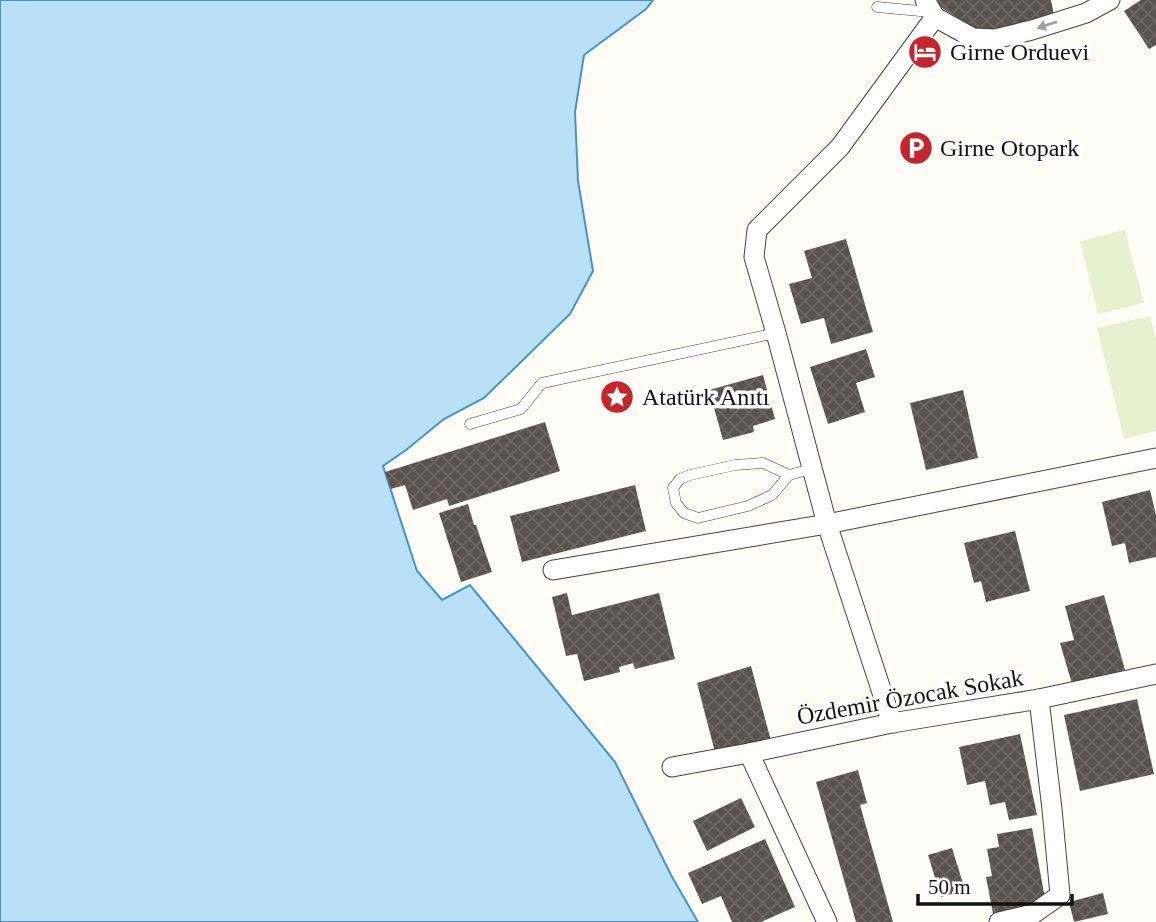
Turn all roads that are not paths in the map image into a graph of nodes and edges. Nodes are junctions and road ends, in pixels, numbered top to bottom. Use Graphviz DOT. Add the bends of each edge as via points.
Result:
graph roads {
  1 [pos="1110,0"];
  2 [pos="877,7"];
  3 [pos="930,10"];
  4 [pos="776,333"];
  5 [pos="470,424"];
  6 [pos="1156,458"];
  7 [pos="811,469"];
  8 [pos="789,475"];
  9 [pos="827,524"];
  10 [pos="553,570"];
  11 [pos="1156,674"];
  12 [pos="1039,699"];
  13 [pos="892,723"];
  14 [pos="748,753"];
  15 [pos="672,767"];
  16 [pos="827,922"];
  17 [pos="999,922"];
  1 -- 3 [label="street, one-way" via="1086,13 995,39 973,38"];
  2 -- 3 [label="lane"];
  3 -- 4 [label="street" via="840,147 757,230 754,257"];
  4 -- 5 [label="lane" via="542,383 521,409"];
  4 -- 7 [label="street"];
  6 -- 9 [label="street"];
  7 -- 8 [label="lane"];
  7 -- 9 [label="street"];
  8 -- 8 [label="lane" via="772,495 698,518 684,513 673,488 690,475 735,465 763,463"];
  9 -- 10 [label="street"];
  9 -- 13 [label="street"];
  11 -- 12 [label="street, Özdemir Özocak Sokak"];
  12 -- 13 [label="street, Özdemir Özocak Sokak"];
  12 -- 17 [label="street" via="1059,895 1033,914"];
  13 -- 14 [label="street, Özdemir Özocak Sokak"];
  14 -- 15 [label="street, Özdemir Özocak Sokak"];
  14 -- 16 [label="street"];
}
